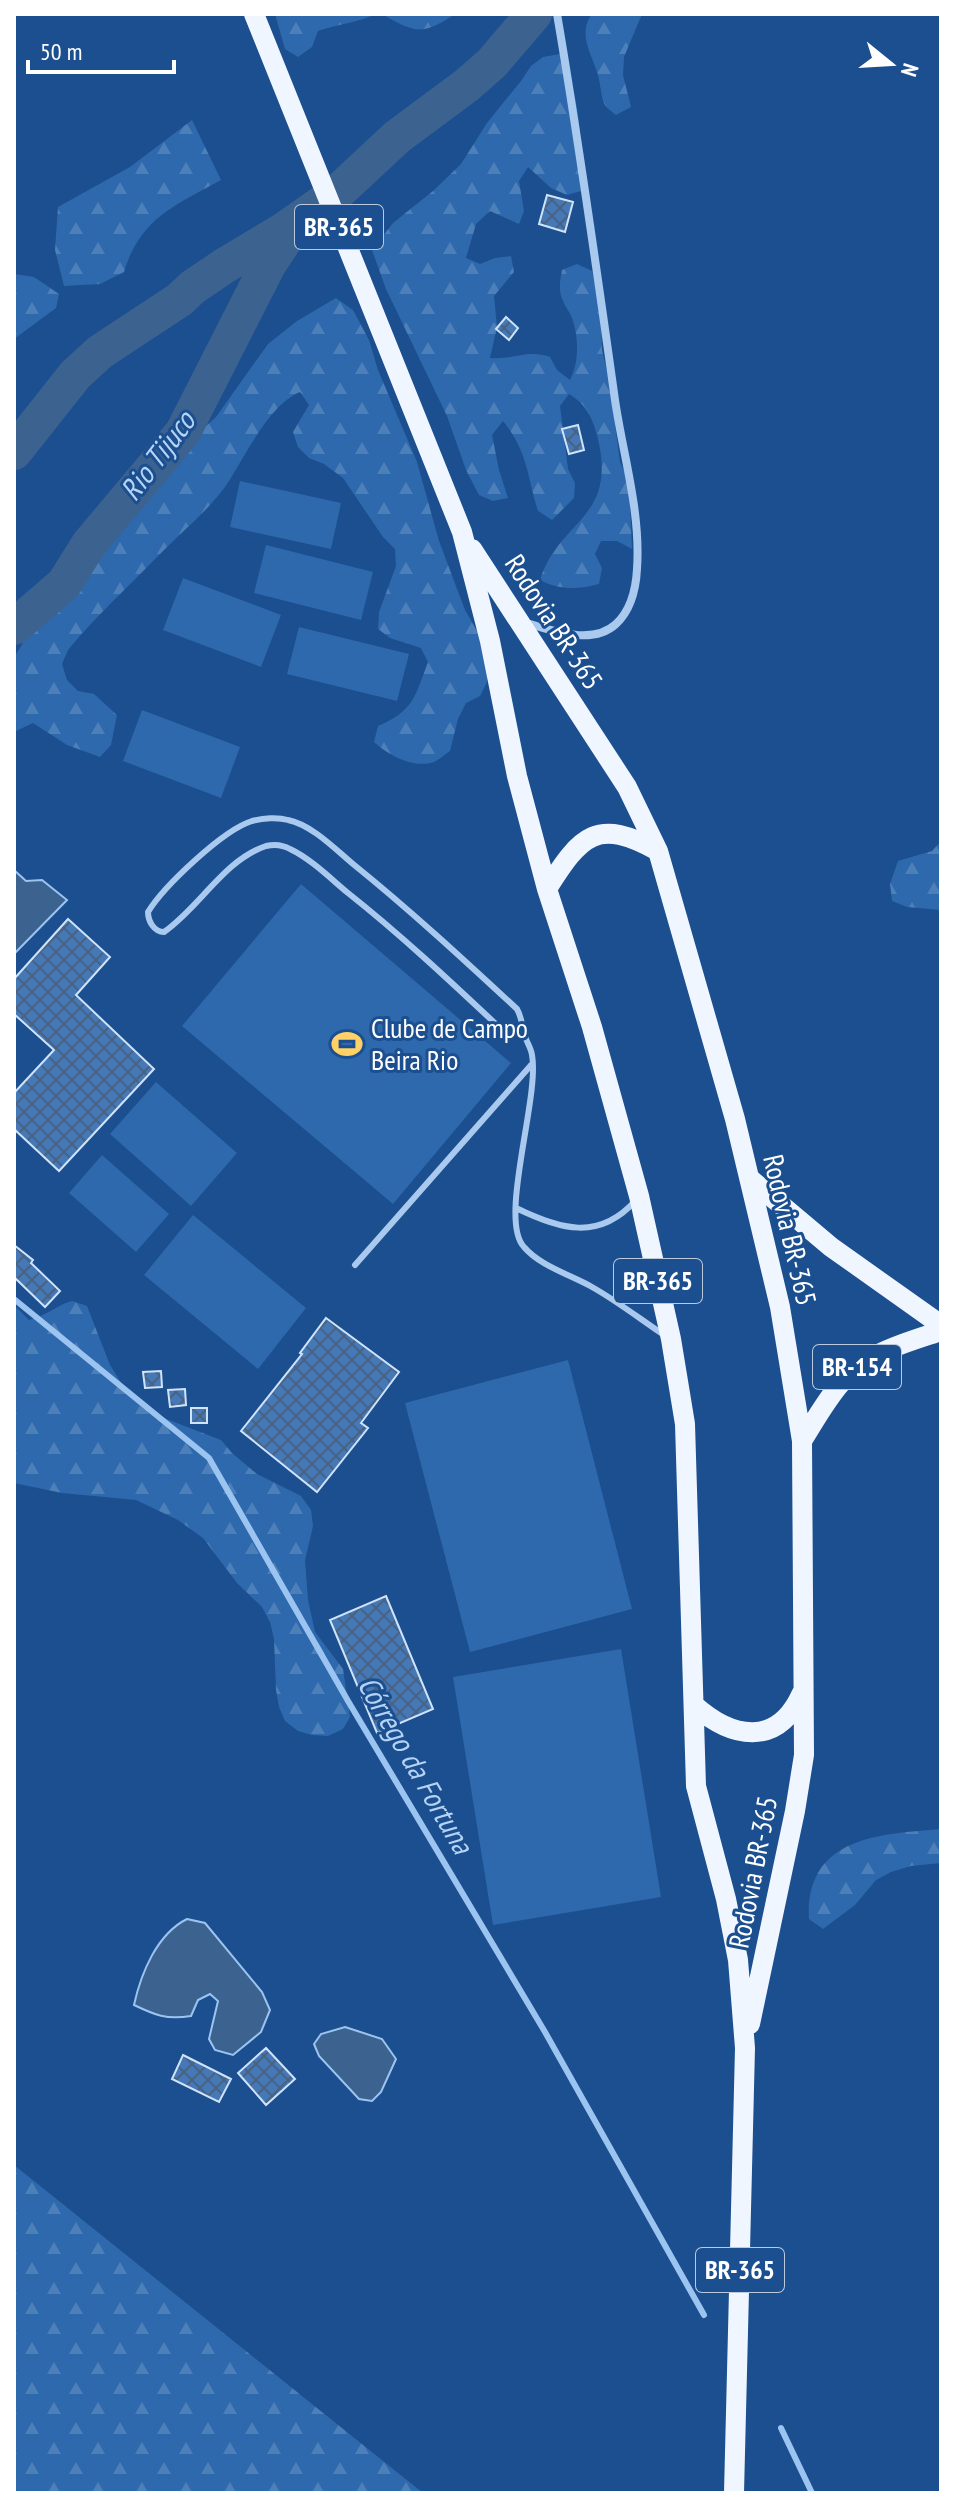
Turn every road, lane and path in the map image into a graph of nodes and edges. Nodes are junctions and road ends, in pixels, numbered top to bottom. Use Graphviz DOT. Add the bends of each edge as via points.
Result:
graph roads {
  1 [pos="254,14"];
  2 [pos="557,14"];
  3 [pos="462,532"];
  4 [pos="520,621"];
  5 [pos="658,851"];
  6 [pos="547,889"];
  7 [pos="523,1031"];
  8 [pos="532,1064"];
  9 [pos="749,1178"];
  10 [pos="639,1196"];
  11 [pos="516,1208"];
  12 [pos="355,1265"];
  13 [pos="941,1325"];
  14 [pos="941,1331"];
  15 [pos="671,1339"];
  16 [pos="802,1441"];
  17 [pos="802,1693"];
  18 [pos="694,1705"];
  19 [pos="745,2048"];
  20 [pos="734,2493"];
  1 -- 3 [label="main road, Rodovia BR-365 / BR-365"];
  2 -- 4 [label="street" via="632,488 637,569 631,603 604,631 574,634"];
  3 -- 4 [label="main road, Rodovia BR-365 / BR-365"];
  3 -- 6 [label="main road, Rodovia BR-365 / BR-365"];
  4 -- 5 [label="main road, Rodovia BR-365 / BR-365" via="627,787"];
  5 -- 6 [label="main road" via="627,835 601,833 575,848"];
  5 -- 9 [label="main road, Rodovia BR-365 / BR-365"];
  6 -- 10 [label="main road, Rodovia BR-365 / BR-365"];
  7 -- 7 [label="lane" via="517,1009 407,907 301,824 275,818 251,821 217,841 148,912 150,924 164,932 255,851 282,846 317,867 394,930 499,1027"];
  7 -- 8 [label="lane"];
  8 -- 11 [label="lane"];
  8 -- 12 [label="lane"];
  9 -- 13 [label="main road, BR-154" via="831,1247"];
  9 -- 16 [label="main road, Rodovia BR-365 / BR-365" via="780,1307"];
  10 -- 11 [label="lane" via="615,1219 576,1229"];
  10 -- 15 [label="main road, Rodovia BR-365 / BR-365"];
  11 -- 15 [label="lane" via="517,1238 525,1249"];
  14 -- 16 [label="main road, BR-154" via="882,1352 853,1370"];
  15 -- 18 [label="main road, Rodovia BR-365 / BR-365" via="685,1424"];
  16 -- 17 [label="main road, Rodovia BR-365 / BR-365"];
  17 -- 18 [label="main road" via="784,1722 758,1732 723,1726"];
  17 -- 19 [label="main road, Rodovia BR-365 / BR-365" via="802,1769"];
  18 -- 19 [label="main road, Rodovia BR-365 / BR-365" via="696,1786 738,1960"];
  19 -- 20 [label="main road, Rodovia BR-365 / BR-365"];
}
